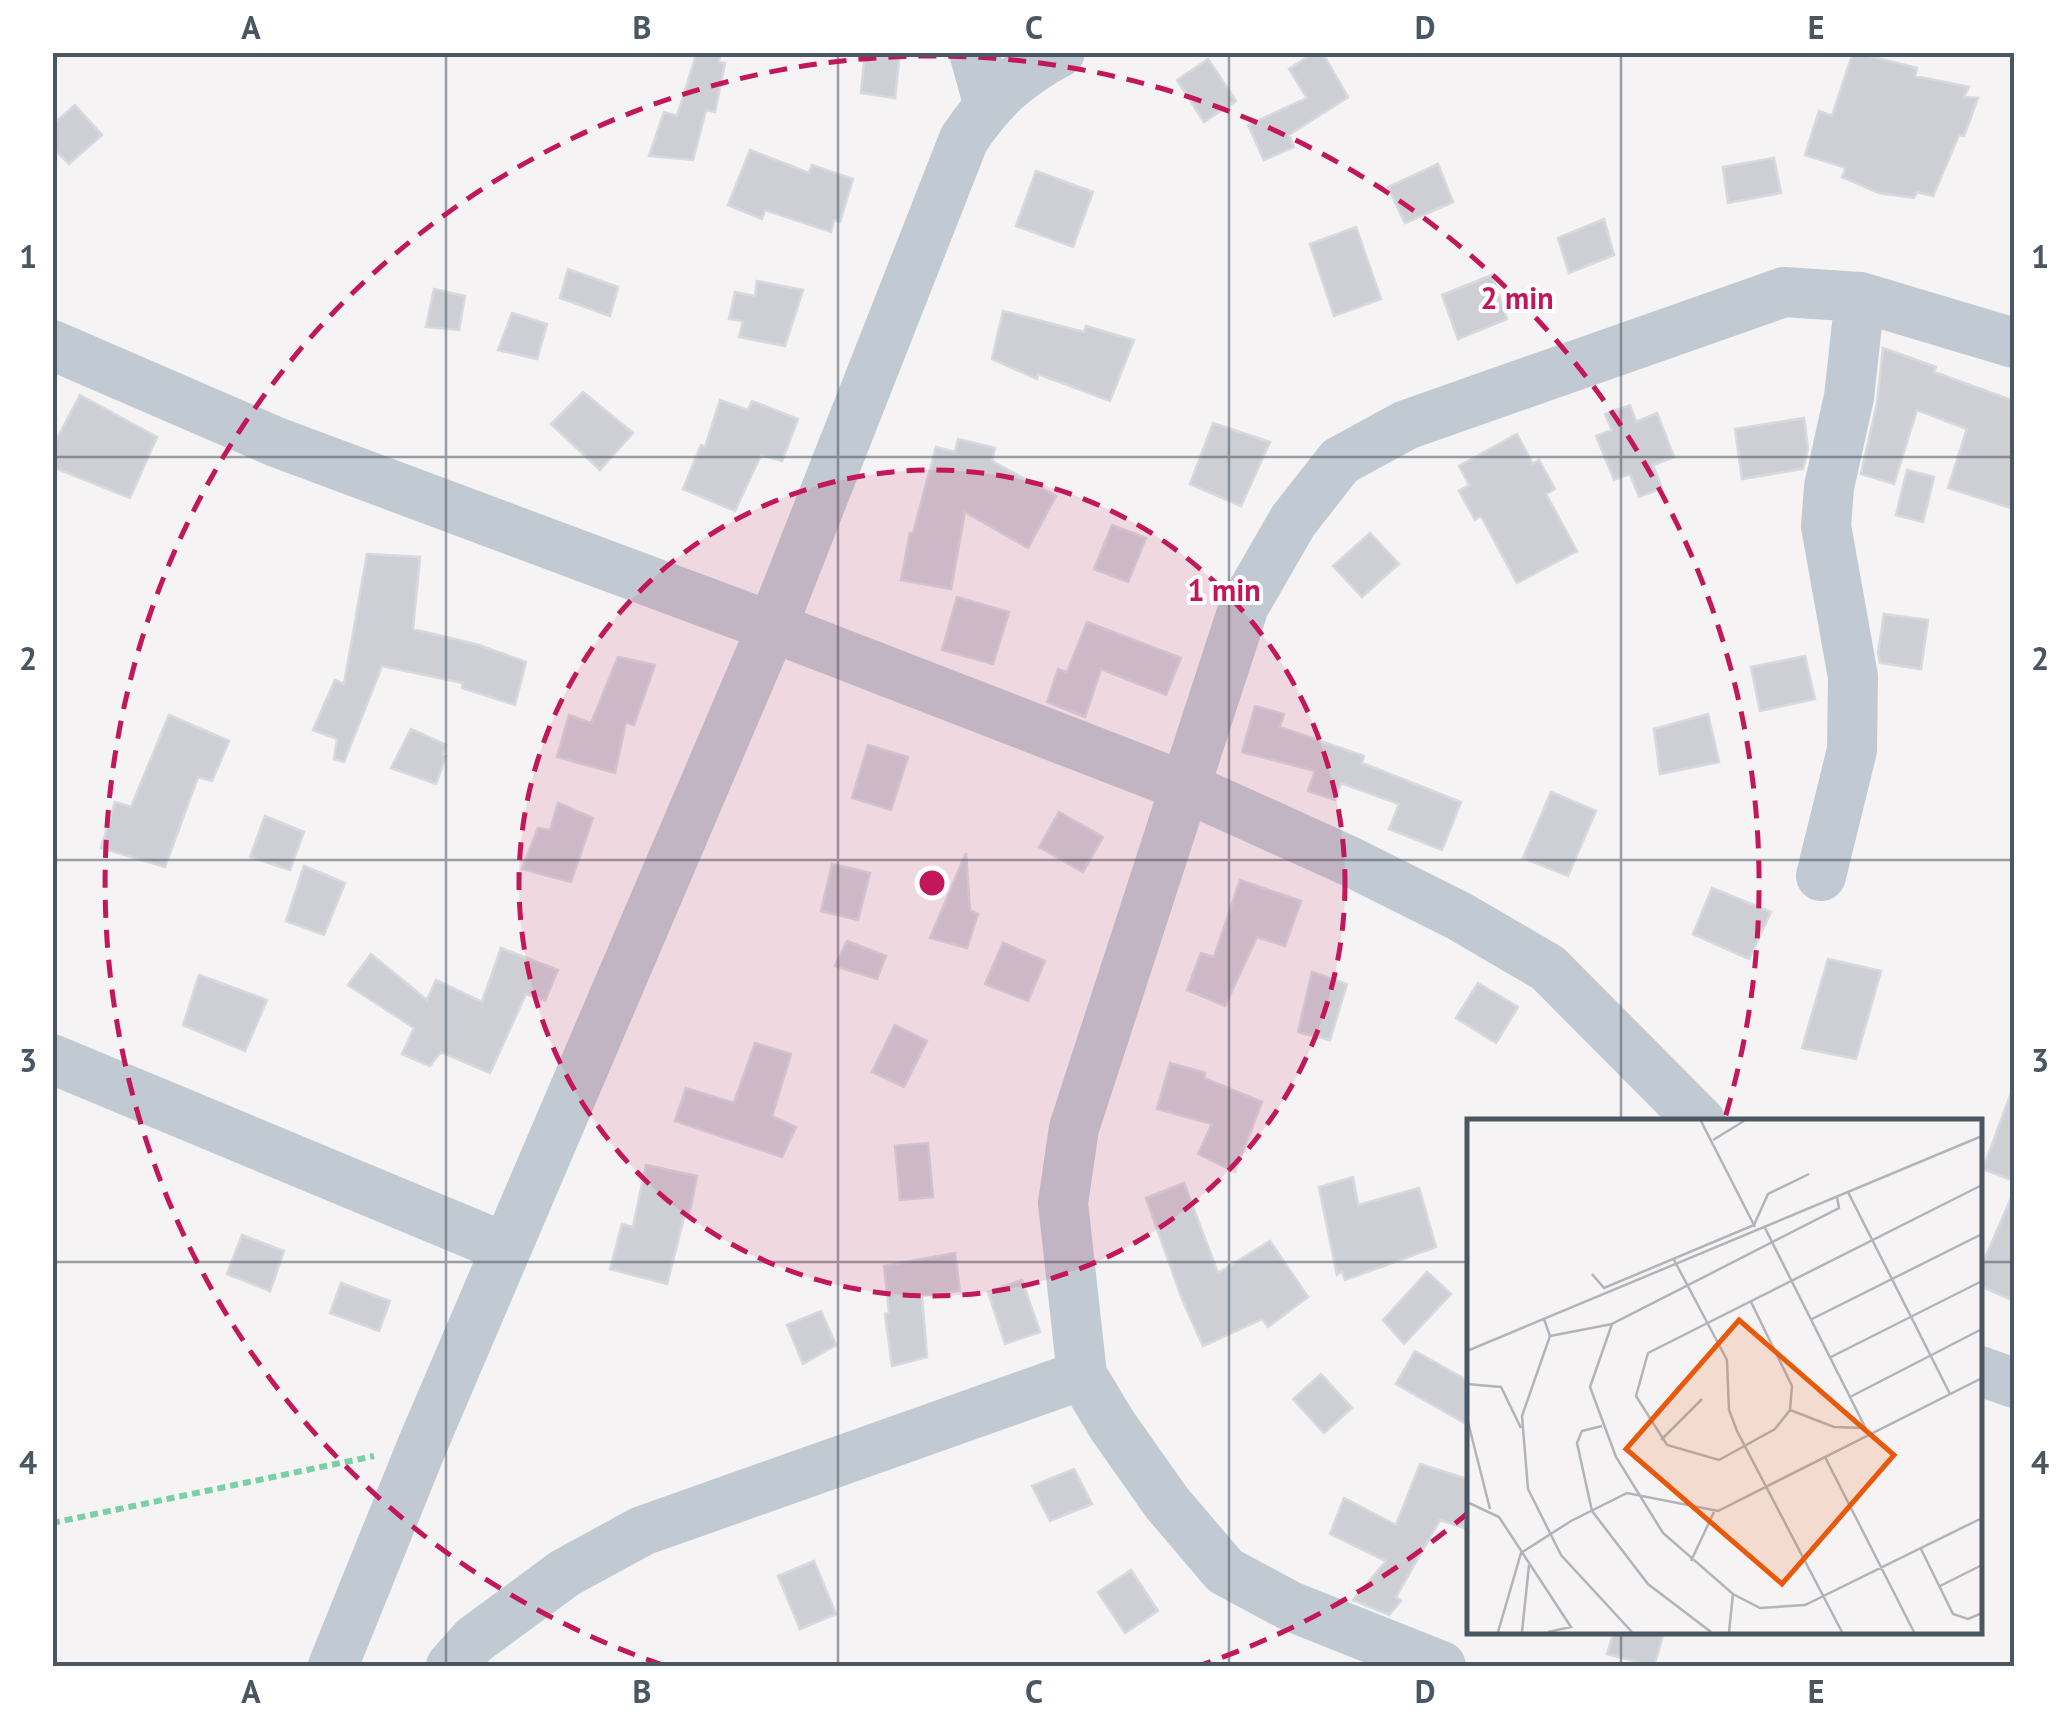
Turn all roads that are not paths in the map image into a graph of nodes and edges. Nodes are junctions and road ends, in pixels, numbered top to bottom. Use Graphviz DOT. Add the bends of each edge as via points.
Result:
graph roads {
  1 [pos="974,52"];
  2 [pos="1060,52"];
  3 [pos="988,103"];
  4 [pos="1860,297"];
  5 [pos="2014,343"];
  6 [pos="52,345"];
  7 [pos="772,627"];
  8 [pos="1183,786"];
  9 [pos="1821,876"];
  10 [pos="52,1059"];
  11 [pos="1698,1119"];
  12 [pos="506,1248"];
  13 [pos="1982,1372"];
  14 [pos="1082,1375"];
  15 [pos="2014,1383"];
  16 [pos="333,1666"];
  17 [pos="451,1666"];
  18 [pos="1441,1666"];
  1 -- 3 [label="street"];
  2 -- 3 [label="street"];
  3 -- 7 [label="street" via="964,139"];
  4 -- 5 [label="street"];
  4 -- 8 [label="street" via="1784,292 1406,424 1340,461 1293,521 1244,606"];
  4 -- 9 [label="street" via="1826,526 1852,677 1852,750"];
  6 -- 7 [label="street" via="276,442"];
  7 -- 8 [label="street"];
  7 -- 12 [label="street"];
  8 -- 11 [label="street" via="1459,916 1548,968"];
  8 -- 14 [label="street" via="1074,1128 1064,1203"];
  10 -- 12 [label="street"];
  12 -- 16 [label="street"];
  13 -- 15 [label="street"];
  14 -- 17 [label="street" via="642,1531 564,1573 474,1640"];
  14 -- 18 [label="street" via="1167,1503 1225,1571 1290,1606"];
}
